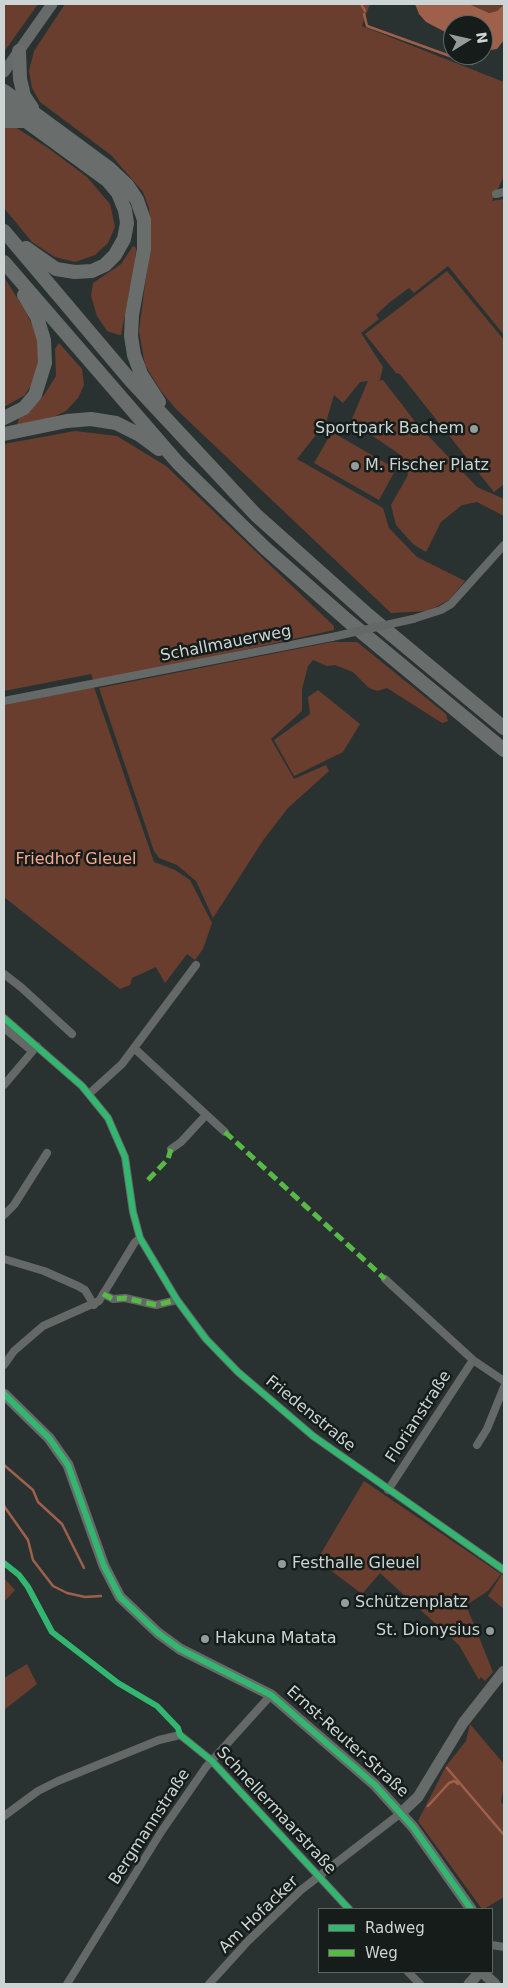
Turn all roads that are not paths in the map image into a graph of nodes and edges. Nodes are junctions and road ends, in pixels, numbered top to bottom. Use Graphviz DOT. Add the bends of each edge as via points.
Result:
graph roads {
  1 [pos="52,4"];
  2 [pos="19,51"];
  3 [pos="4,72"];
  4 [pos="4,91"];
  5 [pos="4,105"];
  6 [pos="31,118"];
  7 [pos="4,121"];
  8 [pos="4,230"];
  9 [pos="7,266"];
  10 [pos="4,418"];
  11 [pos="4,434"];
  12 [pos="184,441"];
  13 [pos="178,463"];
  14 [pos="504,545"];
  15 [pos="4,701"];
  16 [pos="504,728"];
  17 [pos="504,750"];
  18 [pos="196,965"];
  19 [pos="4,974"];
  20 [pos="4,1018"];
  21 [pos="4,1028"];
  22 [pos="72,1034"];
  23 [pos="35,1048"];
  24 [pos="134,1048"];
  25 [pos="4,1085"];
  26 [pos="90,1093"];
  27 [pos="206,1115"];
  28 [pos="225,1132"];
  29 [pos="170,1149"];
  30 [pos="48,1153"];
  31 [pos="4,1215"];
  32 [pos="140,1238"];
  33 [pos="4,1259"];
  34 [pos="385,1279"];
  35 [pos="103,1294"];
  36 [pos="177,1300"];
  37 [pos="94,1305"];
  38 [pos="473,1360"];
  39 [pos="4,1365"];
  40 [pos="504,1381"];
  41 [pos="504,1387"];
  42 [pos="4,1394"];
  43 [pos="477,1444"];
  44 [pos="388,1490"];
  45 [pos="504,1570"];
  46 [pos="504,1672"];
  47 [pos="271,1695"];
  48 [pos="211,1760"];
  49 [pos="401,1813"];
  50 [pos="4,1816"];
  51 [pos="319,1878"];
  52 [pos="348,1908"];
  53 [pos="470,1908"];
  54 [pos="409,1973"];
  55 [pos="480,1973"];
  56 [pos="482,1973"];
  57 [pos="66,1984"];
  58 [pos="208,1984"];
  59 [pos="420,1984"];
  60 [pos="469,1984"];
  61 [pos="495,1984"];
  1 -- 2 [label="street"];
  2 -- 3 [label="street"];
  2 -- 6 [label="highway" via="20,79"];
  4 -- 6 [label="highway"];
  5 -- 6 [label="highway"];
  6 -- 7 [label="highway"];
  6 -- 8 [label="highway" via="107,180 118,193 127,224 124,239 105,265 92,271 75,272 56,269"];
  6 -- 12 [label="highway" via="110,168 137,200 144,220 144,249 132,315 134,355 141,374"];
  8 -- 12 [label="highway"];
  9 -- 10 [label="highway" via="37,317 46,363 35,395 24,408"];
  9 -- 13 [label="highway"];
  11 -- 13 [label="highway" via="67,421 116,423 140,435"];
  12 -- 16 [label="highway" via="256,515 369,616"];
  13 -- 17 [label="highway" via="265,548"];
  14 -- 15 [label="street, Schallmauerweg, bridge" via="451,604 413,620"];
  18 -- 24 [label="street"];
  19 -- 22 [label="street"];
  20 -- 23 [label="street"];
  21 -- 23 [label="street"];
  23 -- 25 [label="street"];
  23 -- 26 [label="street, Friedenstraße"];
  24 -- 26 [label="street" via="116,1070"];
  24 -- 27 [label="street"];
  26 -- 32 [label="street, Friedenstraße" via="108,1118 125,1158"];
  27 -- 28 [label="street"];
  27 -- 29 [label="street"];
  30 -- 31 [label="street"];
  32 -- 35 [label="street"];
  32 -- 36 [label="street, Friedenstraße"];
  33 -- 37 [label="street" via="78,1286 89,1294"];
  34 -- 38 [label="street"];
  35 -- 36 [label="street" via="113,1299 125,1298 156,1305"];
  35 -- 37 [label="street"];
  36 -- 44 [label="street, Friedenstraße" via="206,1339 238,1372 313,1436"];
  37 -- 39 [label="street" via="43,1326 14,1351"];
  38 -- 40 [label="street"];
  38 -- 44 [label="street, Florianstraße"];
  41 -- 43 [label="street" via="487,1429"];
  42 -- 47 [label="street, Ernst-Reuter-Straße" via="60,1451 76,1483 104,1566 120,1597 180,1649"];
  44 -- 45 [label="street, Friedenstraße"];
  46 -- 49 [label="street" via="463,1723 418,1797"];
  47 -- 48 [label="street, Bergmannstraße"];
  47 -- 49 [label="street, Ernst-Reuter-Straße" via="368,1779"];
  48 -- 50 [label="street, Schnellermaarstraße" via="184,1737 168,1736 58,1781"];
  48 -- 51 [label="street, Schnellermaarstraße"];
  48 -- 57 [label="street, Bergmannstraße" via="161,1832"];
  49 -- 51 [label="street, Am Hofacker"];
  49 -- 53 [label="street, Ernst-Reuter-Straße"];
  51 -- 52 [label="street, Schnellermaarstraße"];
  51 -- 58 [label="street, Am Hofacker" via="301,1890"];
  54 -- 59 [label="street"];
  55 -- 60 [label="street"];
  56 -- 61 [label="street"];
}
